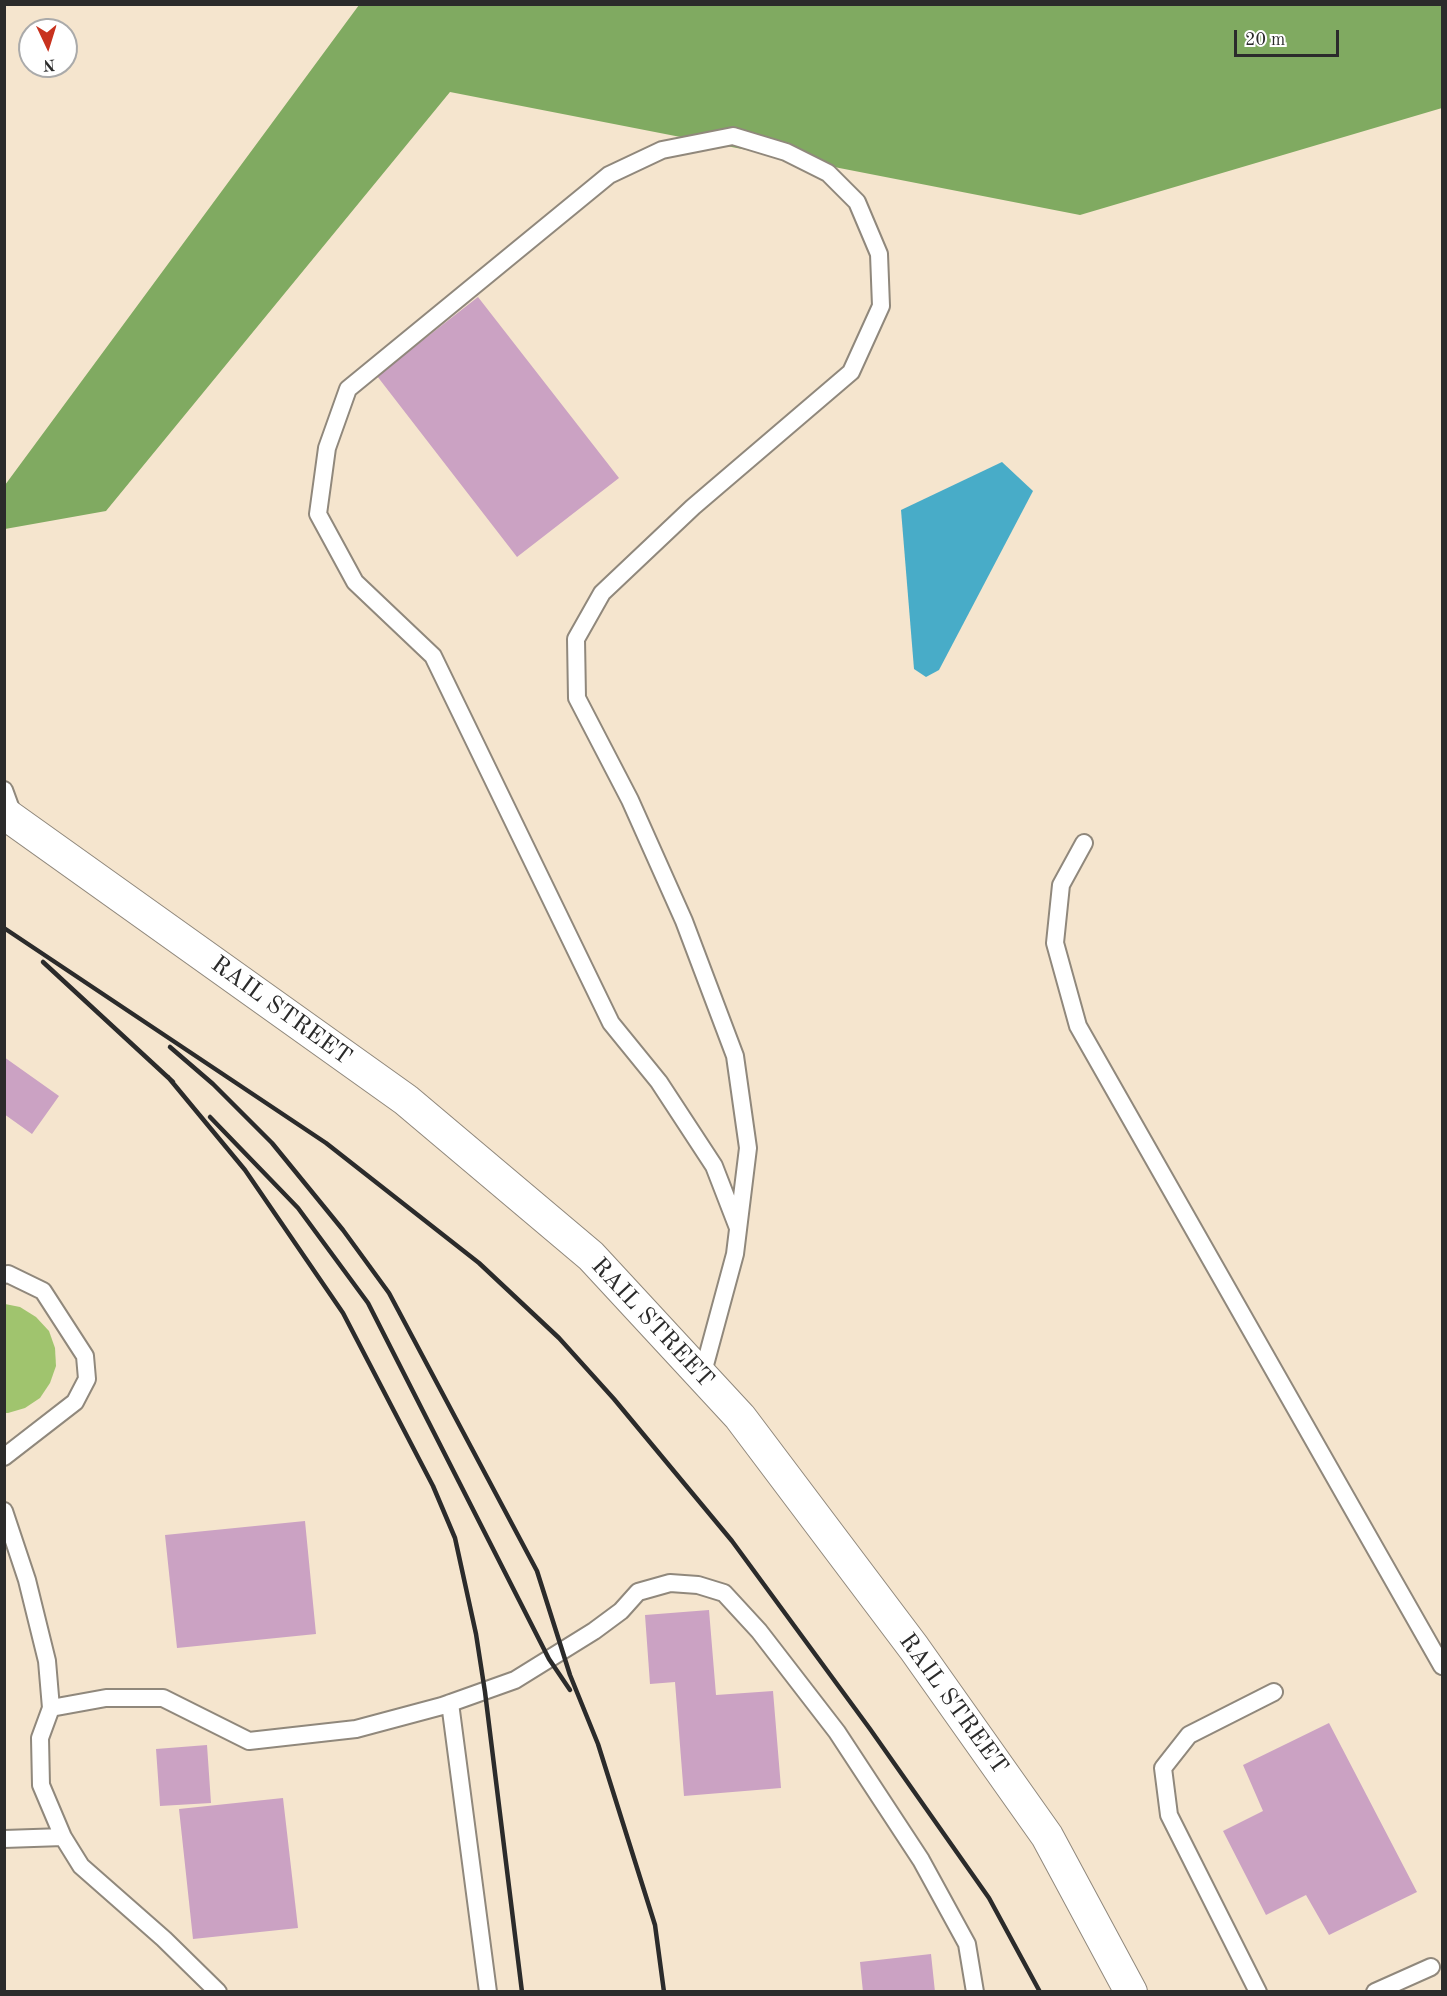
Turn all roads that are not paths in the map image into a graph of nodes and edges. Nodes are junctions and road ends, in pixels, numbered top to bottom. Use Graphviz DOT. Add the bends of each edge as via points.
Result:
graph roads {
  1 [pos="4,790"];
  2 [pos="10,817"];
  3 [pos="1084,843"];
  4 [pos="738,1228"];
  5 [pos="4,1275"];
  6 [pos="702,1376"];
  7 [pos="4,1457"];
  8 [pos="4,1511"];
  9 [pos="1443,1666"];
  10 [pos="1274,1692"];
  11 [pos="450,1703"];
  12 [pos="51,1707"];
  13 [pos="63,1837"];
  14 [pos="4,1839"];
  15 [pos="1431,1967"];
  16 [pos="218,1992"];
  17 [pos="488,1992"];
  18 [pos="975,1992"];
  19 [pos="1131,1992"];
  20 [pos="1258,1992"];
  21 [pos="1375,1992"];
  1 -- 2 [label="lane"];
  2 -- 6 [label="street, RAIL STREET" via="406,1100 591,1256"];
  3 -- 9 [label="lane" via="1061,885 1055,943 1078,1026"];
  4 -- 4 [label="lane" via="748,1148 735,1056 684,921 630,800 578,698 576,639 602,593 693,507 851,372 881,306 879,254 857,202 828,173 786,152 734,136 662,150 609,175 348,389 327,448 318,514 355,582 433,656 611,1023 659,1082 714,1166"];
  4 -- 6 [label="lane" via="735,1254"];
  5 -- 7 [label="lane" via="43,1291 85,1356 87,1379 75,1402"];
  6 -- 19 [label="street, RAIL STREET" via="740,1417 914,1648 1047,1836"];
  8 -- 12 [label="lane" via="27,1580 47,1661"];
  10 -- 20 [label="lane" via="1189,1735 1163,1768 1169,1815"];
  11 -- 12 [label="lane" via="356,1729 249,1741 163,1698 106,1698"];
  11 -- 17 [label="lane"];
  11 -- 18 [label="lane" via="514,1680 594,1631 638,1592 670,1583 698,1585 724,1593 759,1631 837,1731 921,1860 967,1944"];
  12 -- 13 [label="lane" via="40,1738 41,1785"];
  13 -- 14 [label="lane"];
  13 -- 16 [label="lane" via="81,1866"];
  15 -- 21 [label="lane"];
}
